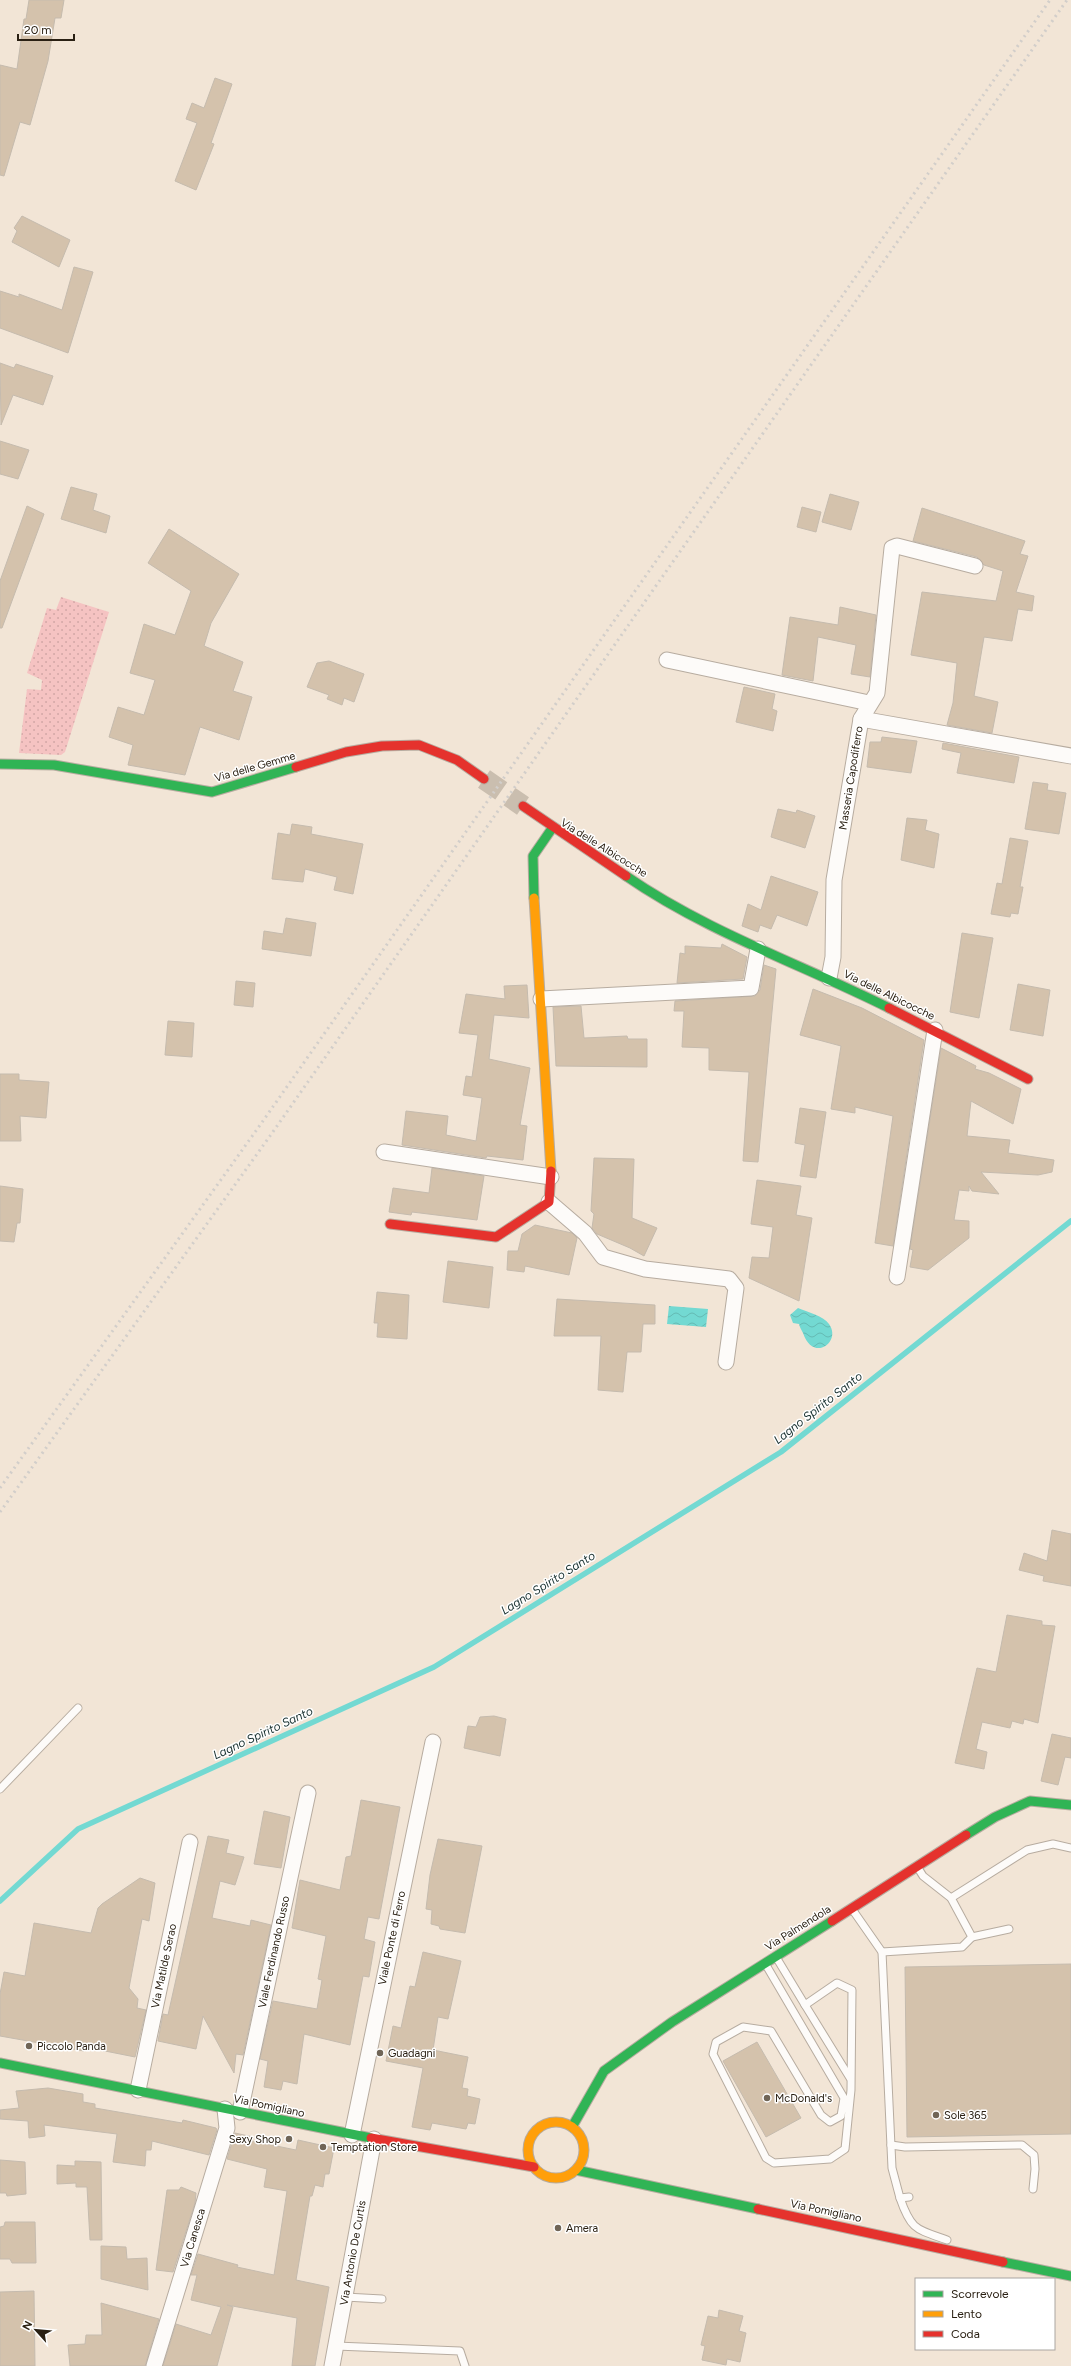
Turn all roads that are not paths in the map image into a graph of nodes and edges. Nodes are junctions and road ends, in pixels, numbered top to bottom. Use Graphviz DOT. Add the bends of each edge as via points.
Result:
graph roads {
  1 [pos="976,566"];
  2 [pos="667,660"];
  3 [pos="869,703"];
  4 [pos="861,719"];
  5 [pos="1071,756"];
  6 [pos="0,764"];
  7 [pos="484,779"];
  8 [pos="523,806"];
  9 [pos="553,827"];
  10 [pos="758,949"];
  11 [pos="829,978"];
  12 [pos="541,999"];
  13 [pos="935,1030"];
  14 [pos="1028,1079"];
  15 [pos="384,1152"];
  16 [pos="551,1177"];
  17 [pos="549,1202"];
  18 [pos="390,1224"];
  19 [pos="897,1277"];
  20 [pos="726,1362"];
  21 [pos="78,1708"];
  22 [pos="433,1742"];
  23 [pos="0,1789"];
  24 [pos="308,1792"];
  25 [pos="1071,1805"];
  26 [pos="190,1842"];
  27 [pos="1071,1848"];
  28 [pos="917,1867"];
  29 [pos="951,1898"];
  30 [pos="852,1909"];
  31 [pos="1009,1928"];
  32 [pos="972,1937"];
  33 [pos="882,1952"];
  34 [pos="776,1956"];
  35 [pos="765,1963"];
  36 [pos="805,2005"];
  37 [pos="0,2063"];
  38 [pos="850,2078"];
  39 [pos="138,2090"];
  40 [pos="225,2109"];
  41 [pos="240,2112"];
  42 [pos="572,2127"];
  43 [pos="352,2135"];
  44 [pos="374,2139"];
  45 [pos="892,2145"];
  46 [pos="584,2146"];
  47 [pos="521,2152"];
  48 [pos="595,2156"];
  49 [pos="491,2160"];
  50 [pos="607,2166"];
  51 [pos="534,2167"];
  52 [pos="576,2170"];
  53 [pos="624,2181"];
  54 [pos="1032,2189"];
  55 [pos="909,2197"];
  56 [pos="900,2198"];
  57 [pos="955,2242"];
  58 [pos="963,2245"];
  59 [pos="970,2254"];
  60 [pos="1071,2276"];
  61 [pos="345,2297"];
  62 [pos="382,2299"];
  63 [pos="336,2346"];
  64 [pos="154,2366"];
  65 [pos="332,2366"];
  66 [pos="465,2366"];
  1 -- 3 [label="street, Masseria Capodiferro" via="897,546 892,548 877,693"];
  2 -- 3 [label="street"];
  3 -- 4 [label="street, Masseria Capodiferro"];
  4 -- 5 [label="street"];
  4 -- 11 [label="street, Masseria Capodiferro" via="834,880 833,957"];
  6 -- 7 [label="street, Via delle Gemme" via="54,765 212,792 346,752 382,746 420,745 457,760"];
  8 -- 9 [label="street"];
  9 -- 10 [label="street, Via delle Albicocche" via="636,883"];
  9 -- 12 [label="street, Via delle Albicocche" via="533,856 532,870"];
  10 -- 11 [label="street, Via delle Albicocche"];
  10 -- 12 [label="street" via="751,988"];
  11 -- 13 [label="street, Via delle Albicocche"];
  12 -- 16 [label="street, Via delle Albicocche"];
  13 -- 14 [label="street, Via delle Albicocche"];
  13 -- 19 [label="street"];
  15 -- 16 [label="street"];
  16 -- 17 [label="street, Via delle Albicocche"];
  17 -- 18 [label="street" via="496,1237"];
  17 -- 20 [label="street" via="585,1232 603,1257 645,1269 729,1279 736,1288"];
  21 -- 23 [label="lane"];
  22 -- 43 [label="street, Viale Ponte di Ferro"];
  24 -- 41 [label="street, Viale Ferdinando Russo"];
  25 -- 28 [label="street, Via Palmendola" via="1030,1801 995,1817"];
  26 -- 39 [label="street, Via Matilde Serao"];
  27 -- 29 [label="lane" via="1053,1844 1027,1850"];
  28 -- 29 [label="lane" via="923,1876"];
  28 -- 30 [label="street, Via Palmendola"];
  29 -- 32 [label="lane"];
  30 -- 33 [label="lane"];
  30 -- 34 [label="street, Via Palmendola"];
  31 -- 32 [label="lane"];
  32 -- 33 [label="lane" via="962,1947"];
  33 -- 45 [label="lane"];
  34 -- 35 [label="street, Via Palmendola"];
  34 -- 36 [label="lane"];
  35 -- 38 [label="lane" via="844,2098 841,2116 830,2122 821,2115 771,2031 743,2027 716,2042 713,2054 766,2158 774,2163 830,2159 845,2149"];
  35 -- 42 [label="street, Via Palmendola" via="672,2022 604,2071"];
  36 -- 38 [label="lane"];
  36 -- 38 [label="lane" via="837,1983 852,1990"];
  37 -- 39 [label="street, Via Pomigliano"];
  39 -- 40 [label="street, Via Pomigliano"];
  40 -- 41 [label="street, Via Pomigliano"];
  40 -- 64 [label="street, Via Canesca" via="227,2128"];
  41 -- 43 [label="street, Via Pomigliano"];
  42 -- 46 [label="street" via="582,2139"];
  42 -- 47 [label="street" via="557,2122 540,2127"];
  43 -- 44 [label="street, Via Pomigliano"];
  44 -- 49 [label="street, Via Pomigliano"];
  44 -- 61 [label="street, Via Antonio De Curtis"];
  45 -- 54 [label="lane" via="1022,2145 1034,2155"];
  45 -- 56 [label="lane" via="892,2168"];
  46 -- 48 [label="street"];
  46 -- 52 [label="street" via="581,2163"];
  47 -- 49 [label="street"];
  47 -- 51 [label="street"];
  49 -- 51 [label="street, Via Pomigliano"];
  50 -- 53 [label="street"];
  51 -- 52 [label="street" via="550,2177 568,2176"];
  52 -- 53 [label="street, Via Pomigliano"];
  53 -- 59 [label="street, Via Pomigliano"];
  55 -- 56 [label="lane"];
  56 -- 57 [label="lane" via="907,2219 918,2230"];
  58 -- 59 [label="lane"];
  59 -- 60 [label="street, Via Pomigliano"];
  61 -- 62 [label="lane"];
  61 -- 63 [label="street, Via Antonio De Curtis"];
  63 -- 65 [label="street, Via Antonio De Curtis"];
  63 -- 66 [label="lane" via="460,2351"];
}
